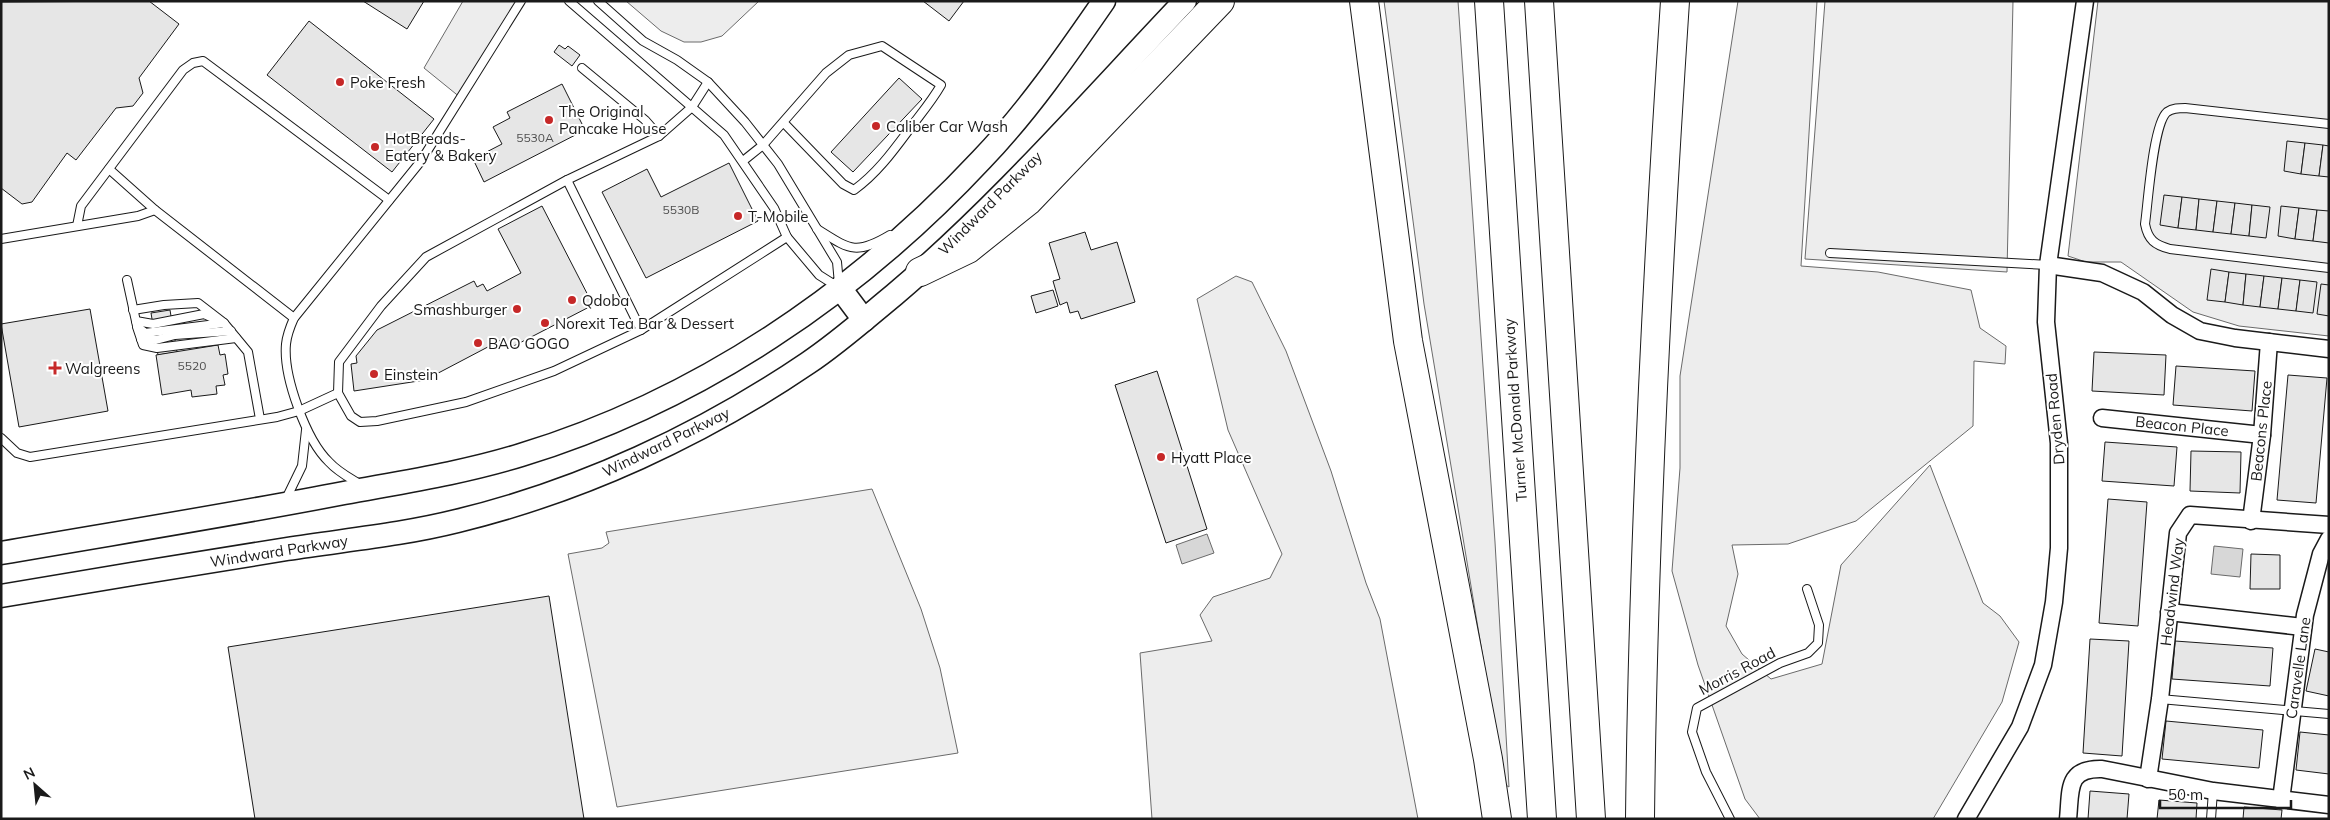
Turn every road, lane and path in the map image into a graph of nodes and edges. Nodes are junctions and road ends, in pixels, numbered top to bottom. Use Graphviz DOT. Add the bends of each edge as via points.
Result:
graph roads {
  1 [pos="521,1"];
  2 [pos="569,1"];
  3 [pos="598,1"];
  4 [pos="1104,1"];
  5 [pos="1185,1"];
  6 [pos="1220,1"];
  7 [pos="1489,1"];
  8 [pos="1539,1"];
  9 [pos="1675,1"];
  10 [pos="2085,1"];
  11 [pos="1360,5"];
  12 [pos="582,68"];
  13 [pos="708,82"];
  14 [pos="692,107"];
  15 [pos="784,123"];
  16 [pos="2329,124"];
  17 [pos="658,136"];
  18 [pos="763,145"];
  19 [pos="982,160"];
  20 [pos="743,161"];
  21 [pos="109,169"];
  22 [pos="567,180"];
  23 [pos="390,200"];
  24 [pos="155,210"];
  25 [pos="78,226"];
  26 [pos="815,228"];
  27 [pos="787,236"];
  28 [pos="2,237"];
  29 [pos="1830,253"];
  30 [pos="2048,265"];
  31 [pos="2329,268"];
  32 [pos="920,272"];
  33 [pos="126,280"];
  34 [pos="840,288"];
  35 [pos="133,310"];
  36 [pos="294,318"];
  37 [pos="864,320"];
  38 [pos="224,322"];
  39 [pos="136,324"];
  40 [pos="641,330"];
  41 [pos="231,331"];
  42 [pos="236,338"];
  43 [pos="141,339"];
  44 [pos="2269,342"];
  45 [pos="2329,349"];
  46 [pos="338,393"];
  47 [pos="299,411"];
  48 [pos="2102,418"];
  49 [pos="260,419"];
  50 [pos="306,428"];
  51 [pos="2262,435"];
  52 [pos="1,438"];
  53 [pos="368,489"];
  54 [pos="283,505"];
  55 [pos="2251,521"];
  56 [pos="2329,525"];
  57 [pos="2329,539"];
  58 [pos="1,543"];
  59 [pos="27,549"];
  60 [pos="1,553"];
  61 [pos="1807,589"];
  62 [pos="4,597"];
  63 [pos="2169,612"];
  64 [pos="2303,627"];
  65 [pos="2160,699"];
  66 [pos="2292,710"];
  67 [pos="2329,714"];
  68 [pos="2148,779"];
  69 [pos="2213,791"];
  70 [pos="2281,800"];
  71 [pos="2329,805"];
  72 [pos="1497,819"];
  73 [pos="1542,819"];
  74 [pos="1591,819"];
  75 [pos="1640,819"];
  76 [pos="1730,819"];
  77 [pos="1966,819"];
  78 [pos="2068,819"];
  79 [pos="2211,819"];
  1 -- 23 [label="lane" via="422,162"];
  2 -- 14 [label="lane"];
  3 -- 13 [label="lane" via="643,41"];
  4 -- 19 [label="main road" via="1030,104"];
  5 -- 32 [label="main road, Windward Parkway" via="988,208"];
  6 -- 32 [label="highway" via="1028,201 968,249"];
  7 -- 73 [label="highway, Turner McDonald Parkway"];
  8 -- 74 [label="highway"];
  9 -- 75 [label="highway" via="1647,519"];
  10 -- 30 [label="street, Dryden Road"];
  11 -- 72 [label="highway" via="1408,342"];
  12 -- 17 [label="lane" via="645,120"];
  13 -- 14 [label="lane"];
  13 -- 18 [label="lane"];
  14 -- 17 [label="lane"];
  14 -- 20 [label="lane" via="724,135"];
  15 -- 15 [label="lane" via="842,184 854,190 903,141 941,85 882,46 850,55 826,73"];
  15 -- 18 [label="lane"];
  16 -- 31 [label="lane" via="2175,108 2168,112 2158,128 2145,224 2146,234 2151,240 2170,249"];
  17 -- 22 [label="lane"];
  18 -- 20 [label="lane"];
  18 -- 26 [label="lane" via="778,164"];
  19 -- 26 [label="lane" via="910,222 870,246 851,249"];
  19 -- 34 [label="main road" via="904,236"];
  20 -- 27 [label="lane" via="774,208"];
  21 -- 23 [label="lane" via="183,70 203,61"];
  21 -- 24 [label="lane"];
  21 -- 25 [label="lane" via="81,206"];
  22 -- 40 [label="lane"];
  22 -- 46 [label="lane" via="426,257 381,306 339,362"];
  23 -- 36 [label="lane"];
  24 -- 25 [label="lane"];
  24 -- 36 [label="lane"];
  25 -- 28 [label="lane"];
  26 -- 34 [label="lane" via="837,262"];
  27 -- 34 [label="lane" via="819,275"];
  27 -- 40 [label="lane"];
  29 -- 30 [label="lane"];
  30 -- 44 [label="street" via="2102,273 2143,292 2172,315 2200,331"];
  30 -- 77 [label="street, Dryden Road" via="2046,322 2059,443 2059,548 2054,602 2043,665 2020,727"];
  32 -- 37 [label="main road, Windward Parkway"];
  33 -- 35 [label="lane"];
  34 -- 37 [label="main road"];
  34 -- 53 [label="main road" via="713,374 638,411 572,439 519,456 466,471"];
  35 -- 38 [label="lane" via="198,303"];
  35 -- 39 [label="lane"];
  36 -- 47 [label="lane" via="286,345"];
  37 -- 62 [label="main road, Windward Parkway" via="809,363 688,434 572,486 518,504 394,534 291,548"];
  38 -- 39 [label="lane" via="145,333"];
  38 -- 41 [label="lane"];
  39 -- 43 [label="lane"];
  40 -- 46 [label="lane" via="554,372 466,402 378,421 360,422 351,416"];
  41 -- 42 [label="lane"];
  41 -- 43 [label="lane"];
  42 -- 43 [label="lane" via="157,348 143,344"];
  42 -- 49 [label="lane" via="248,352"];
  44 -- 45 [label="street"];
  44 -- 51 [label="street, Beacons Place"];
  46 -- 47 [label="lane"];
  47 -- 49 [label="lane"];
  47 -- 50 [label="lane"];
  48 -- 51 [label="street, Beacon Place"];
  49 -- 52 [label="lane" via="30,457 17,453"];
  50 -- 53 [label="lane" via="328,461"];
  50 -- 54 [label="lane" via="302,466"];
  51 -- 55 [label="street, Beacons Place"];
  53 -- 54 [label="main road"];
  54 -- 59 [label="main road"];
  55 -- 56 [label="street, Headwind Way"];
  55 -- 63 [label="street, Headwind Way" via="2190,515 2178,533"];
  57 -- 64 [label="street, Caravelle Lane"];
  58 -- 59 [label="main road"];
  59 -- 60 [label="main road"];
  61 -- 76 [label="lane, Morris Road" via="1819,625 1818,643 1808,653 1780,663 1697,708 1692,732 1706,772"];
  63 -- 64 [label="street"];
  63 -- 65 [label="street, Headwind Way"];
  64 -- 66 [label="street, Caravelle Lane"];
  65 -- 66 [label="lane"];
  65 -- 68 [label="street, Headwind Way"];
  66 -- 67 [label="lane"];
  66 -- 70 [label="street, Caravelle Lane"];
  68 -- 69 [label="street"];
  68 -- 78 [label="street" via="2087,768 2072,783"];
  69 -- 70 [label="street"];
  69 -- 79 [label="lane"];
  70 -- 71 [label="street"];
}
